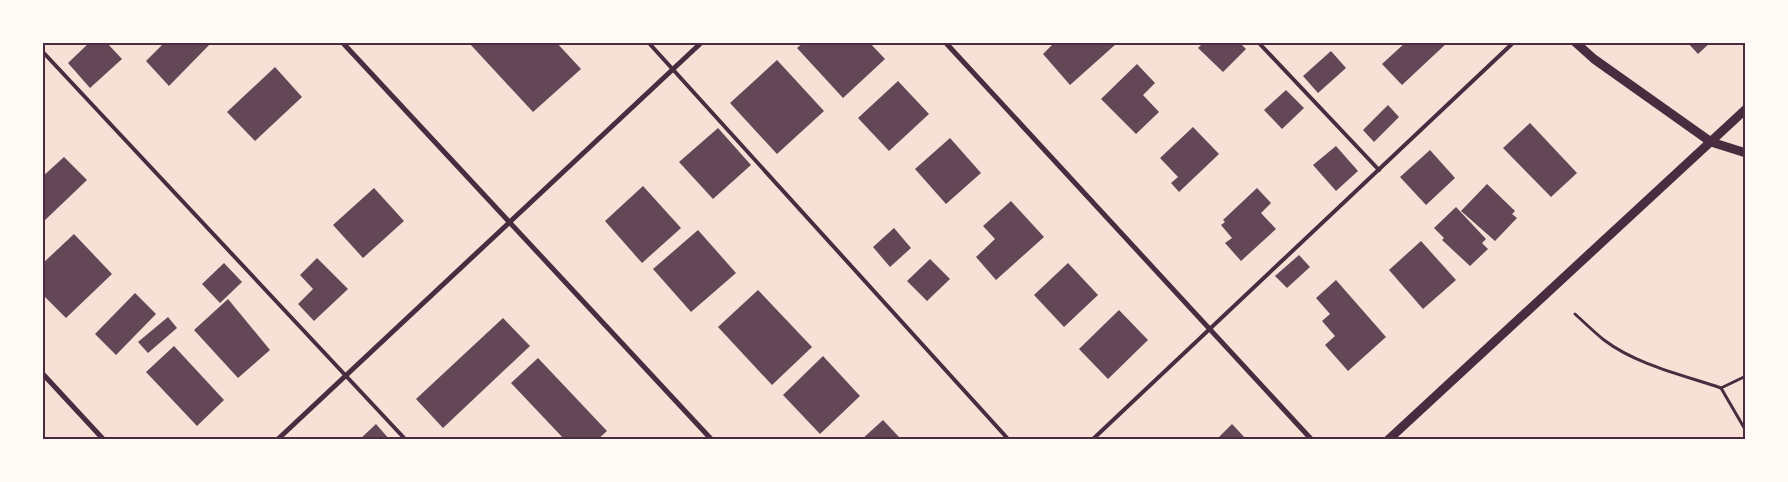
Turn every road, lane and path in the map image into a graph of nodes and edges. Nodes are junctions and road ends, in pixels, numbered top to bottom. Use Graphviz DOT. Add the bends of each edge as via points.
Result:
graph roads {
  1 [pos="342,42"];
  2 [pos="648,42"];
  3 [pos="702,42"];
  4 [pos="945,42"];
  5 [pos="1258,42"];
  6 [pos="1514,42"];
  7 [pos="1575,42"];
  8 [pos="42,51"];
  9 [pos="674,70"];
  10 [pos="1746,109"];
  11 [pos="1711,142"];
  12 [pos="1746,153"];
  13 [pos="1379,170"];
  14 [pos="509,222"];
  15 [pos="1576,314"];
  16 [pos="1211,328"];
  17 [pos="42,373"];
  18 [pos="346,375"];
  19 [pos="1746,376"];
  20 [pos="1721,388"];
  21 [pos="1746,431"];
  22 [pos="104,440"];
  23 [pos="277,440"];
  24 [pos="406,440"];
  25 [pos="712,440"];
  26 [pos="1009,440"];
  27 [pos="1092,440"];
  28 [pos="1312,440"];
  29 [pos="1388,440"];
  1 -- 14 [label="street"];
  2 -- 9 [label="lane"];
  3 -- 9 [label="street"];
  4 -- 16 [label="street"];
  5 -- 13 [label="lane"];
  6 -- 13 [label="lane"];
  7 -- 11 [label="street"];
  8 -- 18 [label="lane"];
  9 -- 14 [label="street"];
  9 -- 26 [label="lane"];
  10 -- 11 [label="street"];
  11 -- 12 [label="street"];
  11 -- 29 [label="street"];
  13 -- 16 [label="lane"];
  14 -- 18 [label="street"];
  14 -- 25 [label="street"];
  15 -- 20 [label="path" via="1604,340 1631,356"];
  16 -- 27 [label="lane"];
  16 -- 28 [label="street"];
  17 -- 22 [label="street"];
  18 -- 23 [label="street"];
  18 -- 24 [label="lane"];
  19 -- 20 [label="path"];
  20 -- 21 [label="path"];
}
